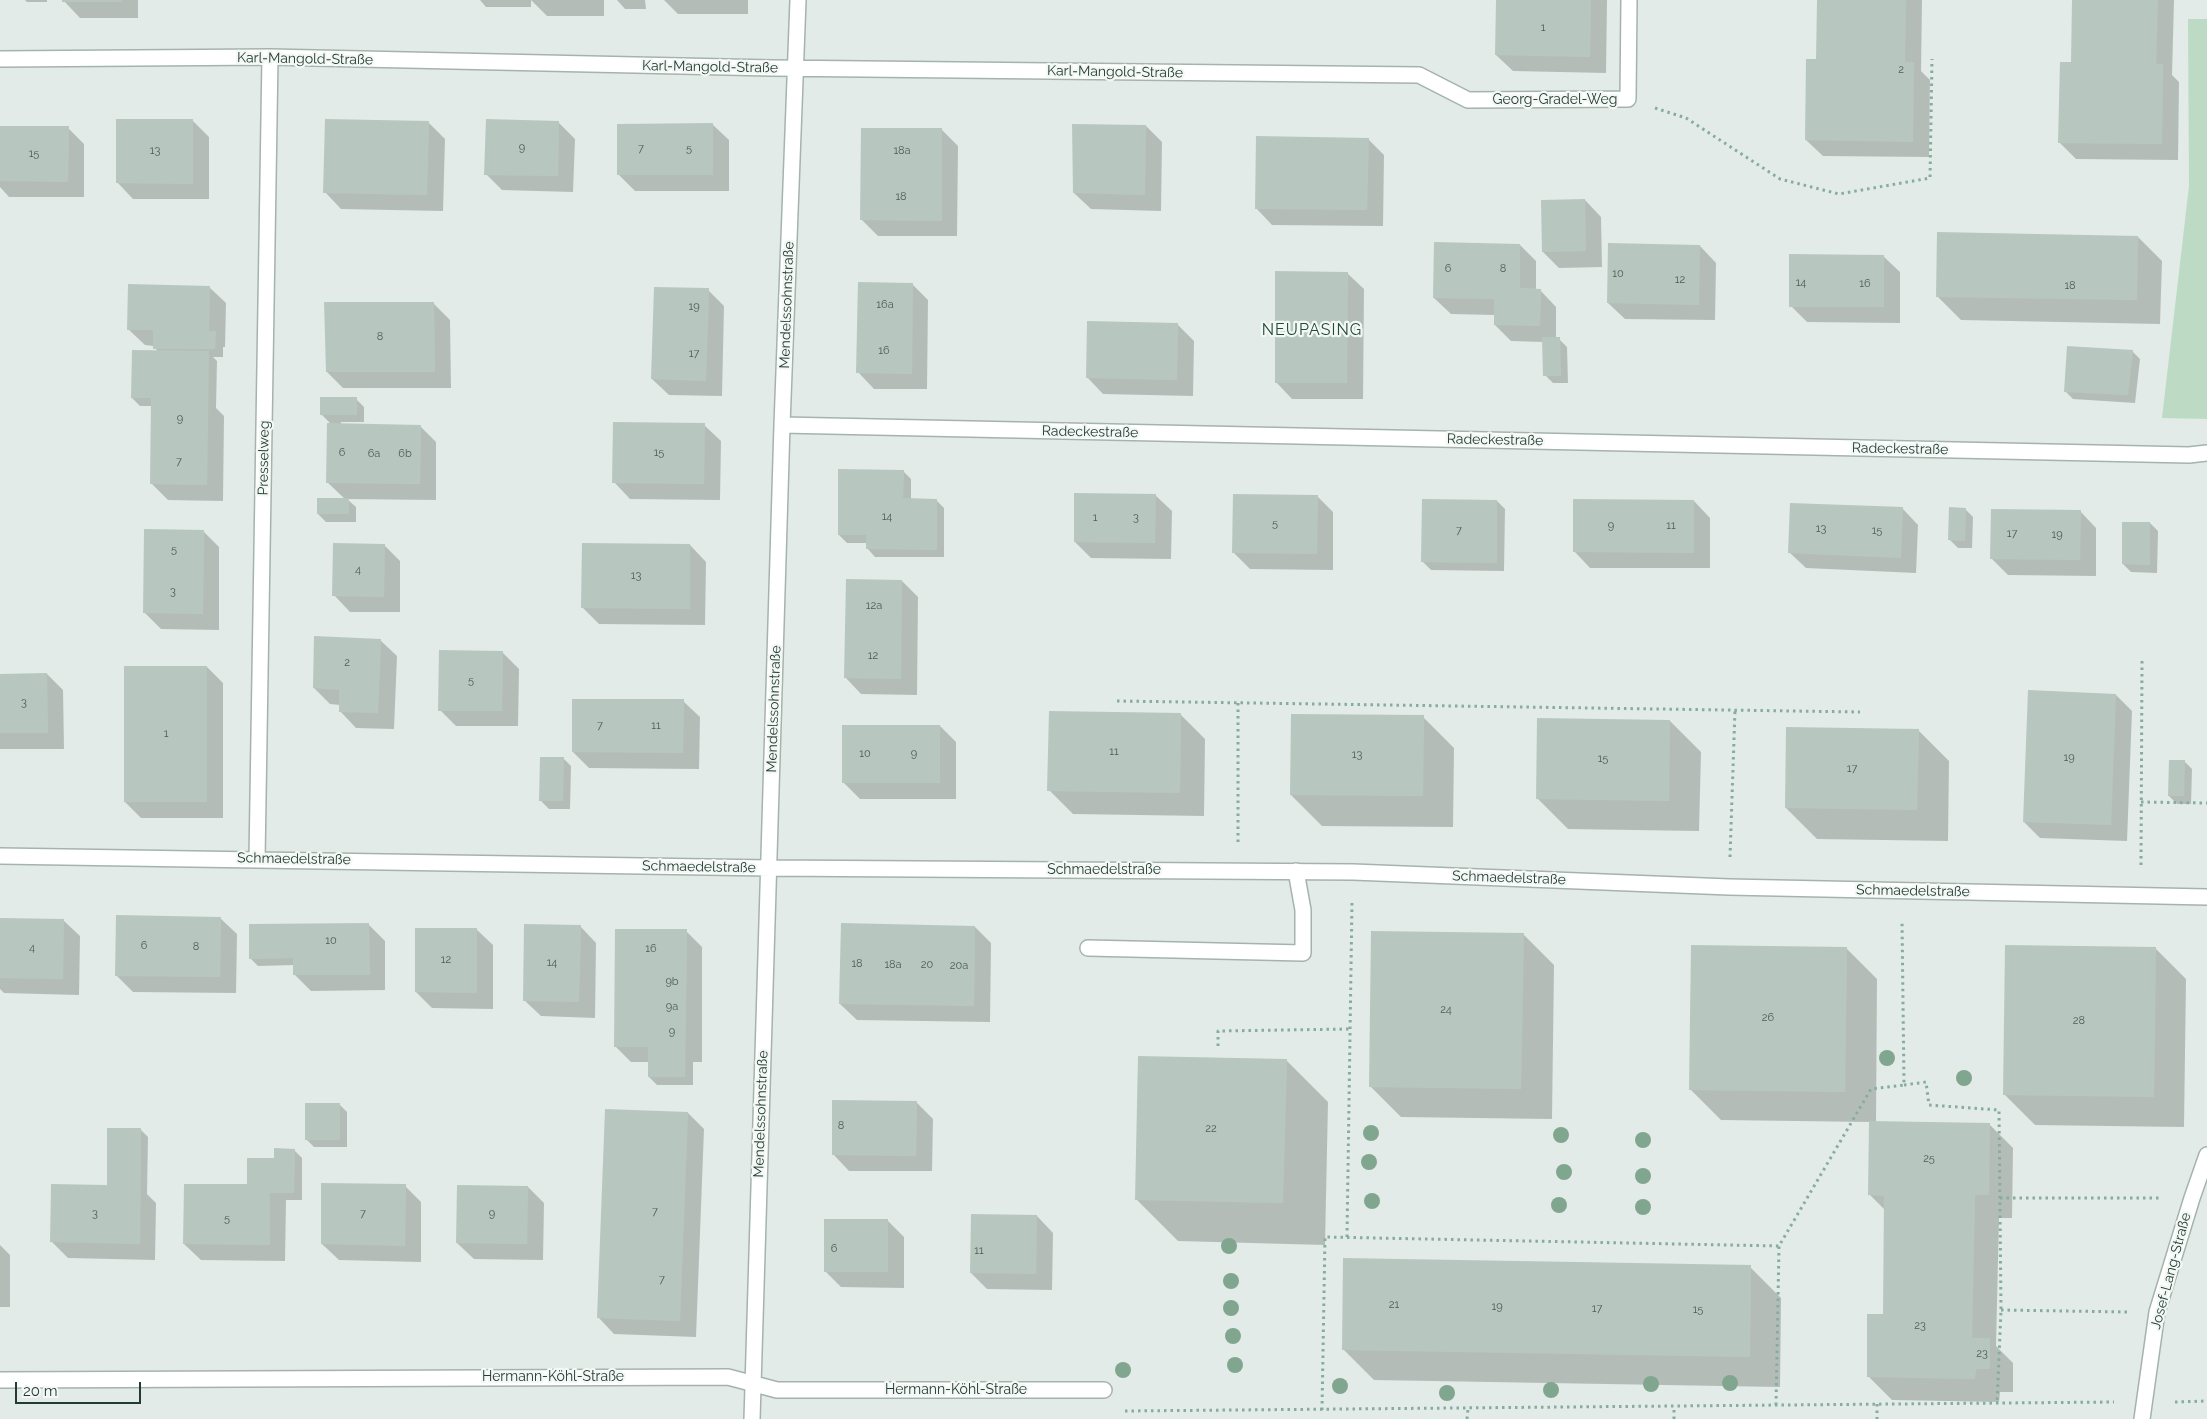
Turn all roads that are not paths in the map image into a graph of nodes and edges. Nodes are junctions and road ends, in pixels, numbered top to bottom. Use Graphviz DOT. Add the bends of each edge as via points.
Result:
graph roads {
  1 [pos="798,0"];
  2 [pos="1629,0"];
  3 [pos="270,57"];
  4 [pos="0,59"];
  5 [pos="795,68"];
  6 [pos="1420,75"];
  7 [pos="782,425"];
  8 [pos="2207,453"];
  9 [pos="0,856"];
  10 [pos="257,859"];
  11 [pos="770,868"];
  12 [pos="1296,871"];
  13 [pos="2207,896"];
  14 [pos="1088,948"];
  15 [pos="2207,1155"];
  16 [pos="0,1380"];
  17 [pos="754,1384"];
  18 [pos="1104,1390"];
  19 [pos="752,1419"];
  20 [pos="2142,1419"];
  1 -- 5 [label="street, Mendelssohnstraße"];
  2 -- 6 [label="street, Georg-Gradel-Weg" via="1628,99 1468,100"];
  3 -- 4 [label="street, Karl-Mangold-Straße"];
  3 -- 5 [label="street, Karl-Mangold-Straße"];
  3 -- 10 [label="street, Presselweg"];
  5 -- 6 [label="street, Karl-Mangold-Straße"];
  5 -- 7 [label="street, Mendelssohnstraße"];
  7 -- 8 [label="street, Radeckestraße" via="2179,455"];
  7 -- 11 [label="street, Mendelssohnstraße"];
  9 -- 10 [label="street, Schmaedelstraße"];
  10 -- 11 [label="street, Schmaedelstraße"];
  11 -- 12 [label="street, Schmaedelstraße"];
  11 -- 17 [label="street, Mendelssohnstraße"];
  12 -- 13 [label="street, Schmaedelstraße" via="1729,887"];
  12 -- 14 [label="street" via="1303,910 1303,953"];
  15 -- 20 [label="street, Josef-Lang-Straße" via="2157,1312"];
  16 -- 17 [label="street, Hermann-Köhl-Straße" via="728,1376"];
  17 -- 18 [label="street, Hermann-Köhl-Straße" via="777,1390"];
  17 -- 19 [label="street, Mendelssohnstraße"];
}
